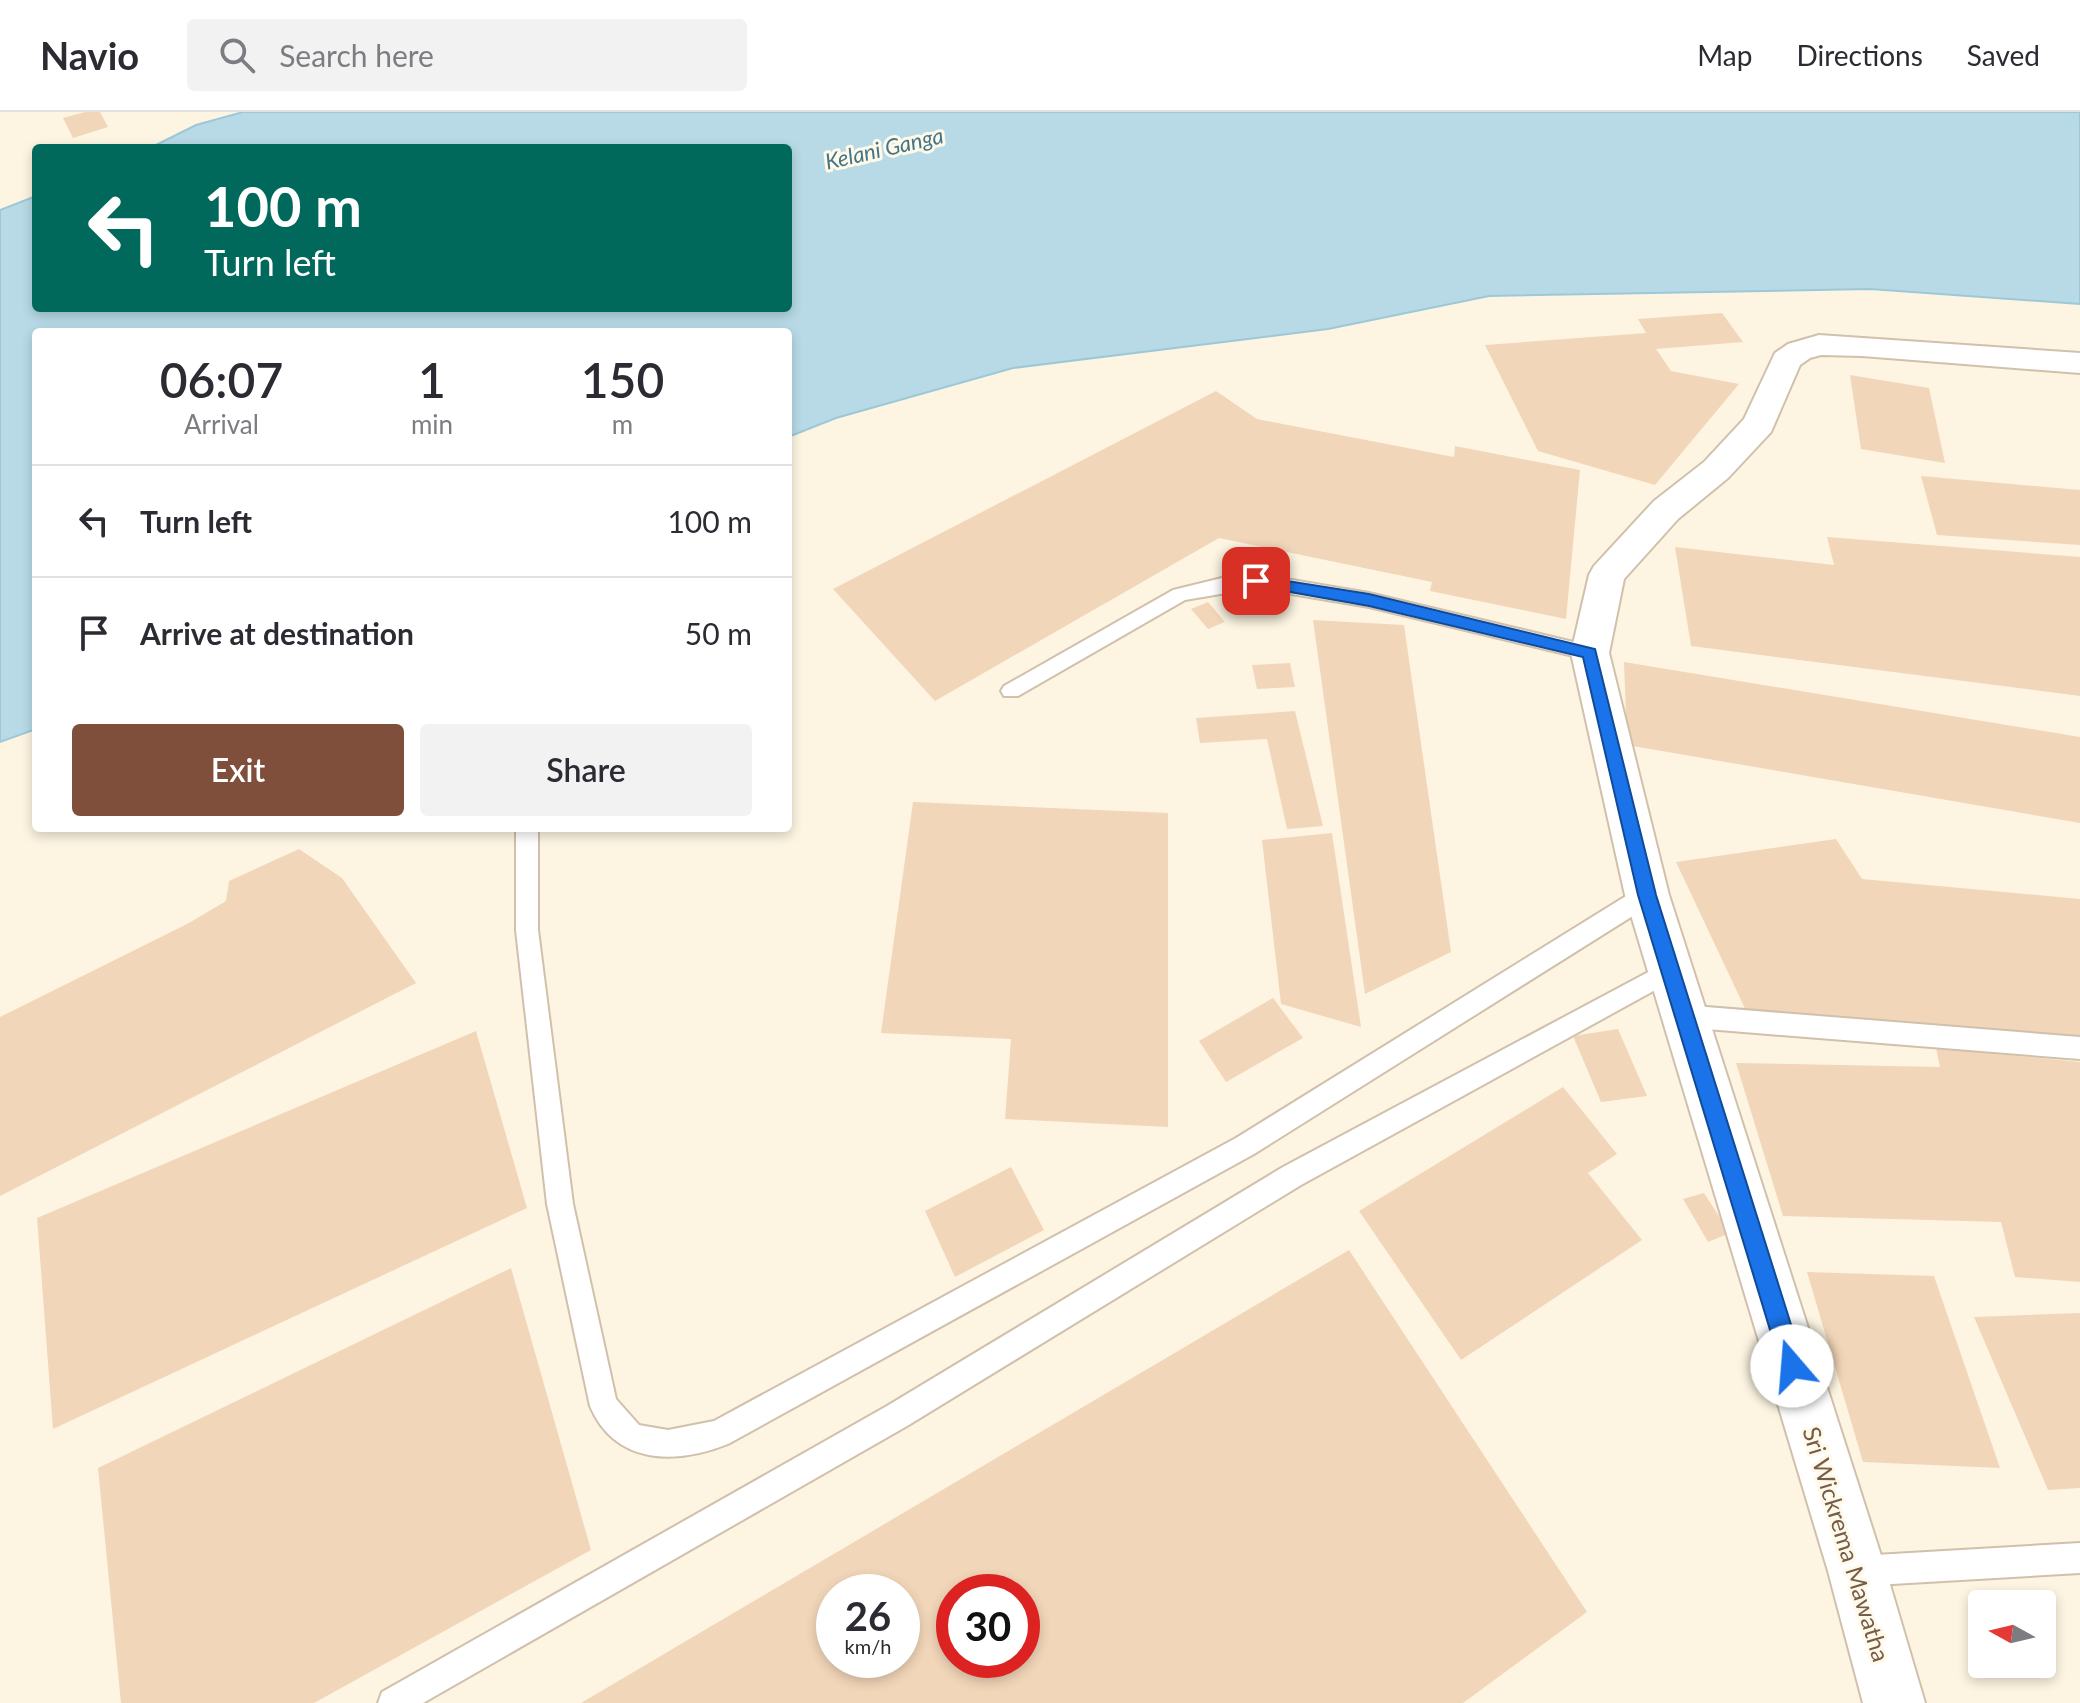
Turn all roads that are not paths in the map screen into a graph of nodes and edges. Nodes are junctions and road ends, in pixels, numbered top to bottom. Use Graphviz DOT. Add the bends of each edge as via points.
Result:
graph roads {
  1 [pos="2080,363"];
  2 [pos="1590,653"];
  3 [pos="1011,691"];
  4 [pos="527,832"];
  5 [pos="1647,895"];
  6 [pos="1669,971"];
  7 [pos="1682,1016"];
  8 [pos="2080,1048"];
  9 [pos="2080,1558"];
  10 [pos="1857,1571"];
  11 [pos="393,1703"];
  12 [pos="1894,1703"];
  1 -- 2 [label="street, Sri Wickrema Mawatha" via="1819,345 1799,351 1786,360 1759,424 1716,470 1666,510 1607,575"];
  2 -- 3 [label="lane" via="1369,600 1256,581 1180,595"];
  2 -- 5 [label="street, Sri Wickrema Mawatha"];
  4 -- 5 [label="lane" via="527,930 560,1204 604,1406 632,1438 668,1444 718,1434 1245,1146"];
  5 -- 6 [label="street, Sri Wickrema Mawatha"];
  6 -- 7 [label="street, Sri Wickrema Mawatha"];
  6 -- 11 [label="lane" via="1292,1176 897,1416"];
  7 -- 8 [label="lane"];
  7 -- 10 [label="street, Sri Wickrema Mawatha"];
  9 -- 10 [label="lane"];
  10 -- 12 [label="street, Sri Wickrema Mawatha"];
}
